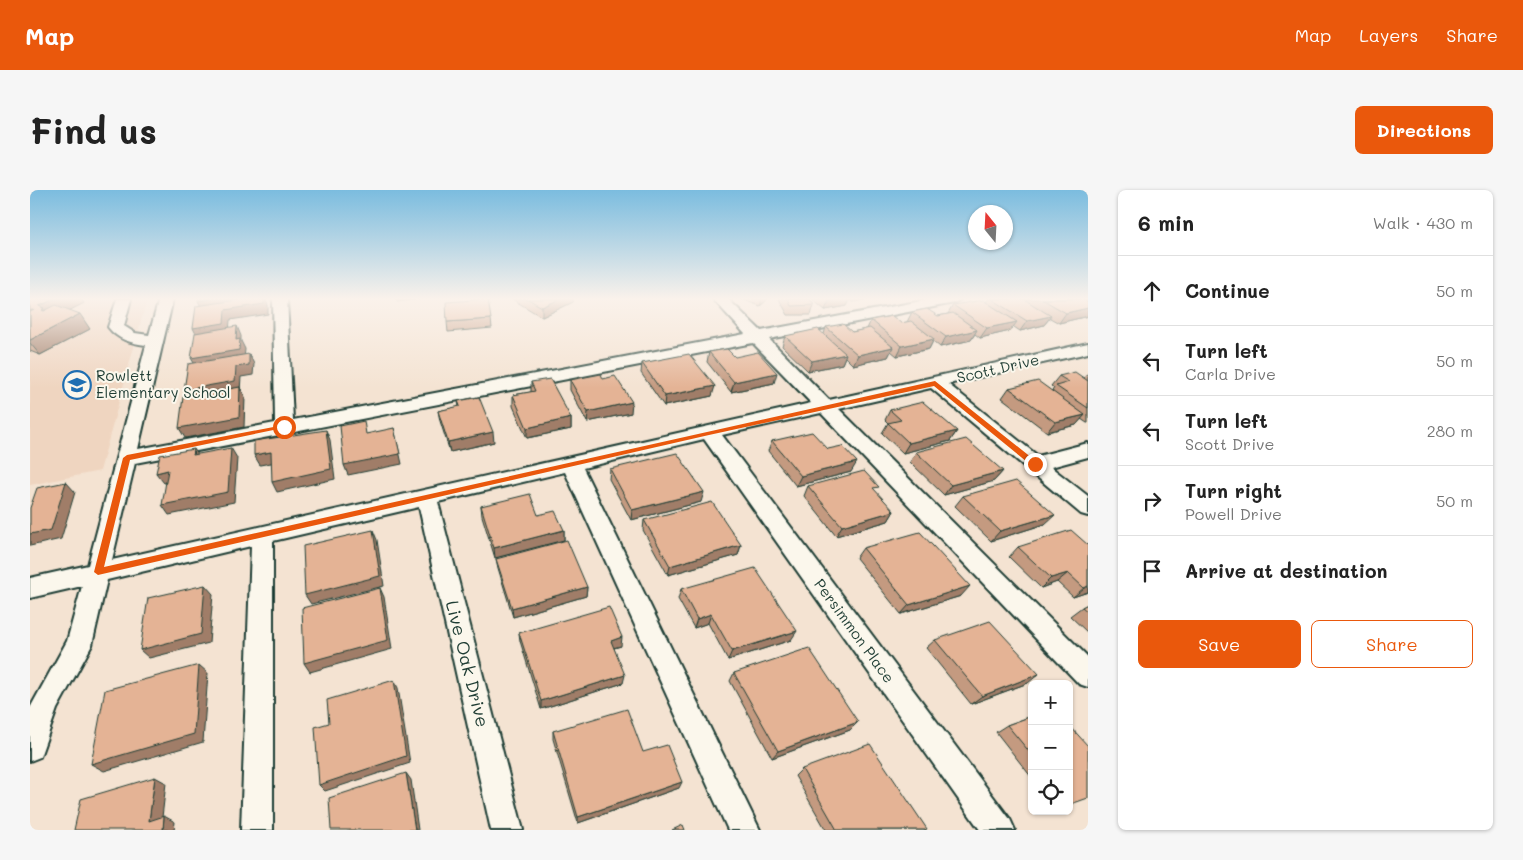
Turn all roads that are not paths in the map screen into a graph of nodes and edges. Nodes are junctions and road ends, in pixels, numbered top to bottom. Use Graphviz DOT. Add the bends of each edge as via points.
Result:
graph roads {
  1 [pos="117,329"];
  2 [pos="159,329"];
  3 [pos="281,329"];
  4 [pos="749,329"];
  5 [pos="794,329"];
  6 [pos="756,336"];
  7 [pos="156,341"];
  8 [pos="1088,348"];
  9 [pos="935,383"];
  10 [pos="826,407"];
  11 [pos="284,427"];
  12 [pos="709,432"];
  13 [pos="1088,450"];
  14 [pos="127,458"];
  15 [pos="571,464"];
  16 [pos="1035,464"];
  17 [pos="426,498"];
  18 [pos="1088,508"];
  19 [pos="262,535"];
  20 [pos="98,572"];
  21 [pos="30,588"];
  22 [pos="1088,675"];
  23 [pos="30,747"];
  24 [pos="257,830"];
  25 [pos="507,830"];
  26 [pos="744,830"];
  27 [pos="999,830"];
  1 -- 7 [label="street" via="131,338"];
  2 -- 7 [label="street"];
  3 -- 11 [label="street"];
  4 -- 6 [label="street"];
  5 -- 6 [label="street"];
  6 -- 10 [label="street"];
  6 -- 11 [label="street"];
  7 -- 14 [label="street"];
  8 -- 9 [label="street, Scott Drive"];
  9 -- 10 [label="street, Scott Drive"];
  9 -- 16 [label="street"];
  10 -- 12 [label="street, Scott Drive"];
  10 -- 22 [label="street"];
  11 -- 14 [label="street"];
  12 -- 15 [label="street, Scott Drive"];
  12 -- 27 [label="street, Persimmon Place"];
  13 -- 16 [label="street"];
  14 -- 20 [label="street"];
  15 -- 17 [label="street, Scott Drive"];
  15 -- 26 [label="street"];
  16 -- 18 [label="street"];
  17 -- 19 [label="street, Scott Drive"];
  17 -- 25 [label="street, Live Oak Drive"];
  19 -- 20 [label="street, Scott Drive"];
  19 -- 24 [label="street"];
  20 -- 21 [label="street, Scott Drive"];
  20 -- 23 [label="street" via="79,645 45,704"];
}
